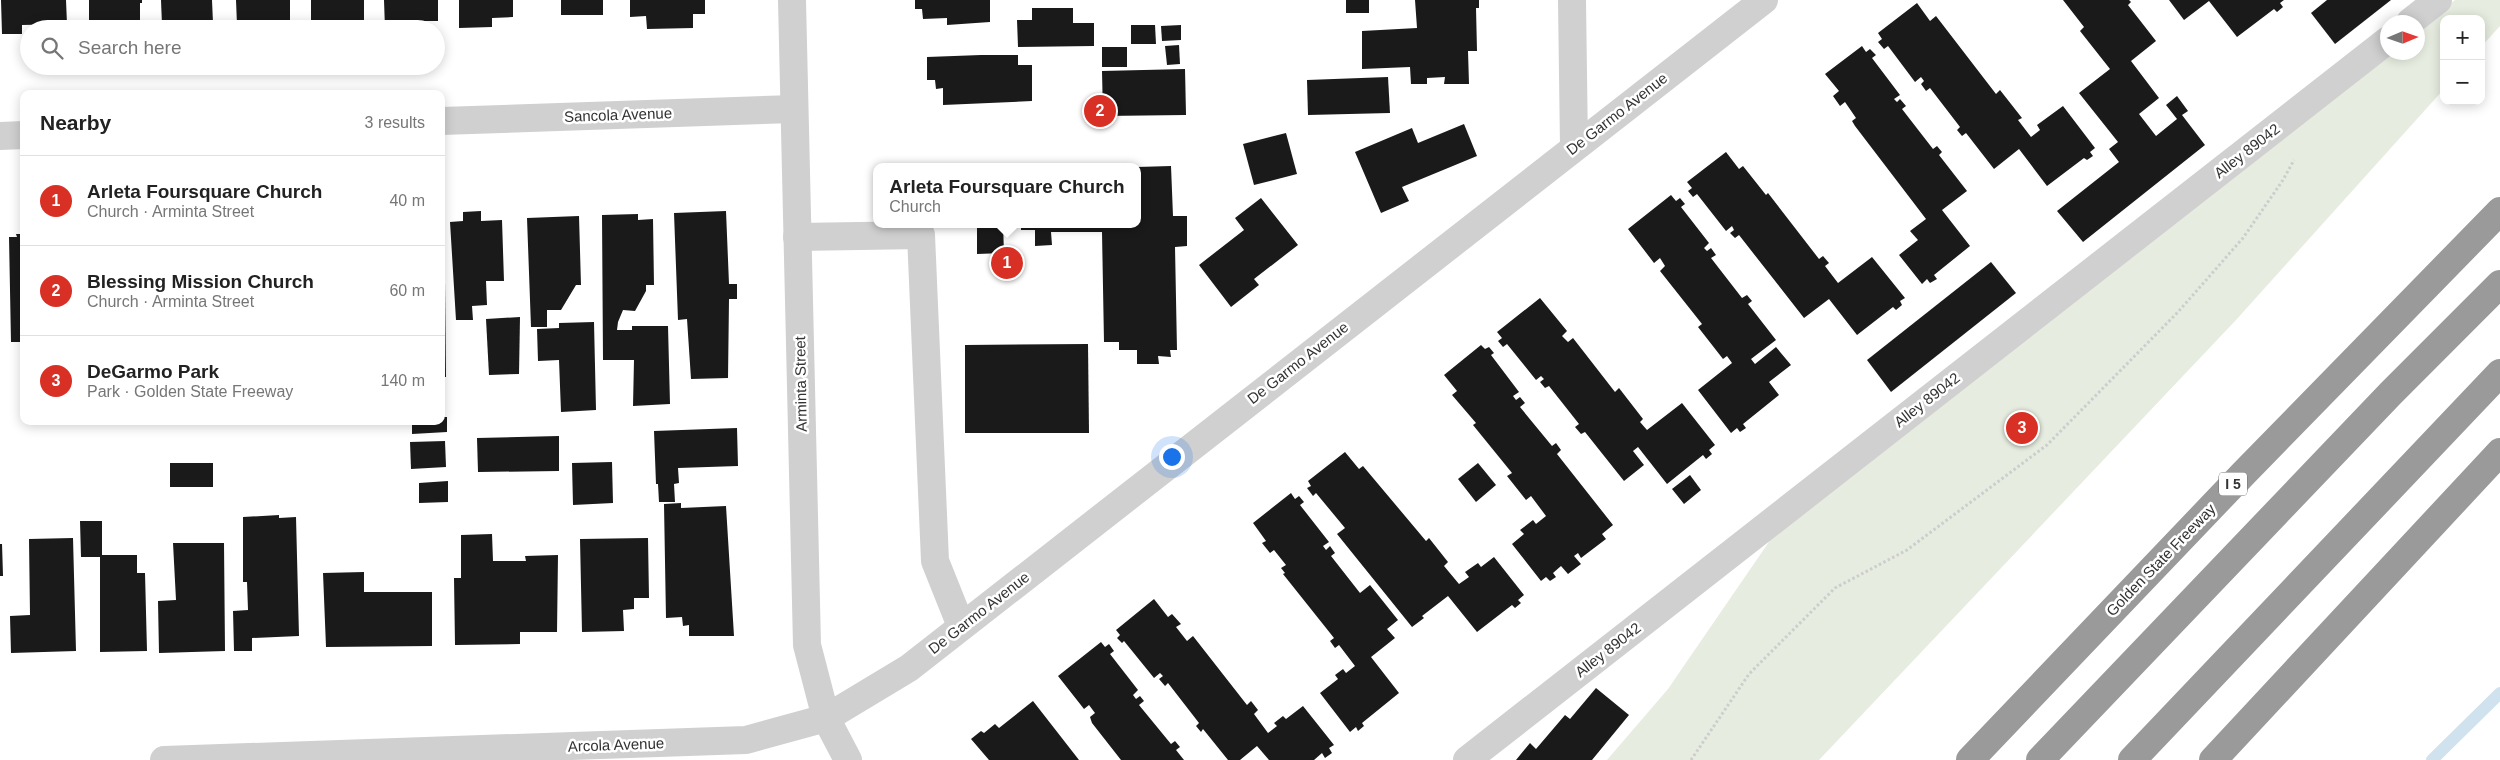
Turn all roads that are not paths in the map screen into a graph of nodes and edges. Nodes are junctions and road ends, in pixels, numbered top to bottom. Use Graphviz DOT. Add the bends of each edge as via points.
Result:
graph roads {
  1 [pos="792,0"];
  2 [pos="1572,0"];
  3 [pos="1764,0"];
  4 [pos="2438,0"];
  5 [pos="2419,15"];
  6 [pos="2380,46"];
  7 [pos="794,109"];
  8 [pos="445,121"];
  9 [pos="20,135"];
  10 [pos="0,136"];
  11 [pos="1574,147"];
  12 [pos="2500,211"];
  13 [pos="797,237"];
  14 [pos="2500,284"];
  15 [pos="2500,373"];
  16 [pos="2500,452"];
  17 [pos="961,626"];
  18 [pos="826,718"];
  19 [pos="454,755"];
  20 [pos="164,760"];
  21 [pos="848,760"];
  22 [pos="1467,760"];
  23 [pos="1970,760"];
  24 [pos="2040,760"];
  25 [pos="2132,760"];
  26 [pos="2213,760"];
  1 -- 7 [label="street, Arminta Street"];
  2 -- 11 [label="street"];
  3 -- 11 [label="street, De Garmo Avenue"];
  4 -- 5 [label="street"];
  6 -- 22 [label="street, Alley 89042"];
  7 -- 8 [label="street, Sancola Avenue"];
  7 -- 13 [label="street, Arminta Street"];
  9 -- 10 [label="street"];
  11 -- 17 [label="street, De Garmo Avenue"];
  12 -- 23 [label="highway, Golden State Freeway / I 5"];
  13 -- 17 [label="street" via="921,235 935,561"];
  13 -- 18 [label="street, Arminta Street" via="807,646"];
  14 -- 24 [label="highway" via="2391,393"];
  15 -- 25 [label="highway"];
  16 -- 26 [label="highway"];
  17 -- 18 [label="street, De Garmo Avenue" via="909,668"];
  18 -- 19 [label="street, Arcola Avenue" via="746,740"];
  18 -- 21 [label="street, Arminta Street"];
  19 -- 20 [label="street, Arcola Avenue"];
}
